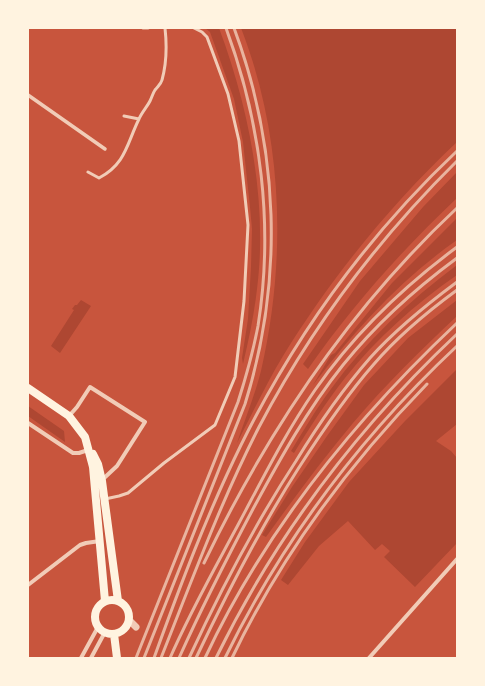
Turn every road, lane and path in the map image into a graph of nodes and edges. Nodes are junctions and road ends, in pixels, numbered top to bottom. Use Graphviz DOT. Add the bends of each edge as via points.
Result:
graph roads {
  1 [pos="143,28"];
  2 [pos="148,28"];
  3 [pos="165,28"];
  4 [pos="194,28"];
  5 [pos="28,95"];
  6 [pos="124,116"];
  7 [pos="139,119"];
  8 [pos="105,149"];
  9 [pos="88,172"];
  10 [pos="28,388"];
  11 [pos="69,416"];
  12 [pos="28,423"];
  13 [pos="90,450"];
  14 [pos="102,481"];
  15 [pos="105,499"];
  16 [pos="100,541"];
  17 [pos="112,553"];
  18 [pos="457,559"];
  19 [pos="28,585"];
  20 [pos="105,601"];
  21 [pos="118,601"];
  22 [pos="128,620"];
  23 [pos="136,627"];
  24 [pos="102,630"];
  25 [pos="114,634"];
  26 [pos="81,658"];
  27 [pos="91,658"];
  28 [pos="117,658"];
  29 [pos="369,658"];
  1 -- 2 [label="lane"];
  3 -- 7 [label="lane" via="166,54 162,82"];
  4 -- 15 [label="lane" via="207,37 228,94 239,141 248,225 244,301 235,377 215,425 128,493"];
  5 -- 8 [label="street"];
  6 -- 7 [label="lane"];
  7 -- 9 [label="lane" via="120,162 99,178"];
  10 -- 11 [label="main road"];
  11 -- 13 [label="main road" via="85,437"];
  11 -- 14 [label="street" via="90,387 145,422 117,466"];
  12 -- 13 [label="street" via="73,452"];
  13 -- 14 [label="main road" via="96,457"];
  13 -- 16 [label="main road"];
  14 -- 15 [label="main road"];
  15 -- 17 [label="main road"];
  16 -- 17 [label="main road" via="107,545"];
  16 -- 19 [label="street" via="80,545"];
  16 -- 20 [label="main road"];
  17 -- 21 [label="main road"];
  18 -- 29 [label="street"];
  20 -- 21 [label="main road"];
  20 -- 24 [label="main road" via="95,612 96,623"];
  21 -- 22 [label="main road" via="128,612"];
  22 -- 23 [label="street"];
  22 -- 25 [label="main road" via="126,626"];
  24 -- 25 [label="main road"];
  24 -- 26 [label="street"];
  24 -- 27 [label="street"];
  25 -- 28 [label="main road"];
}
